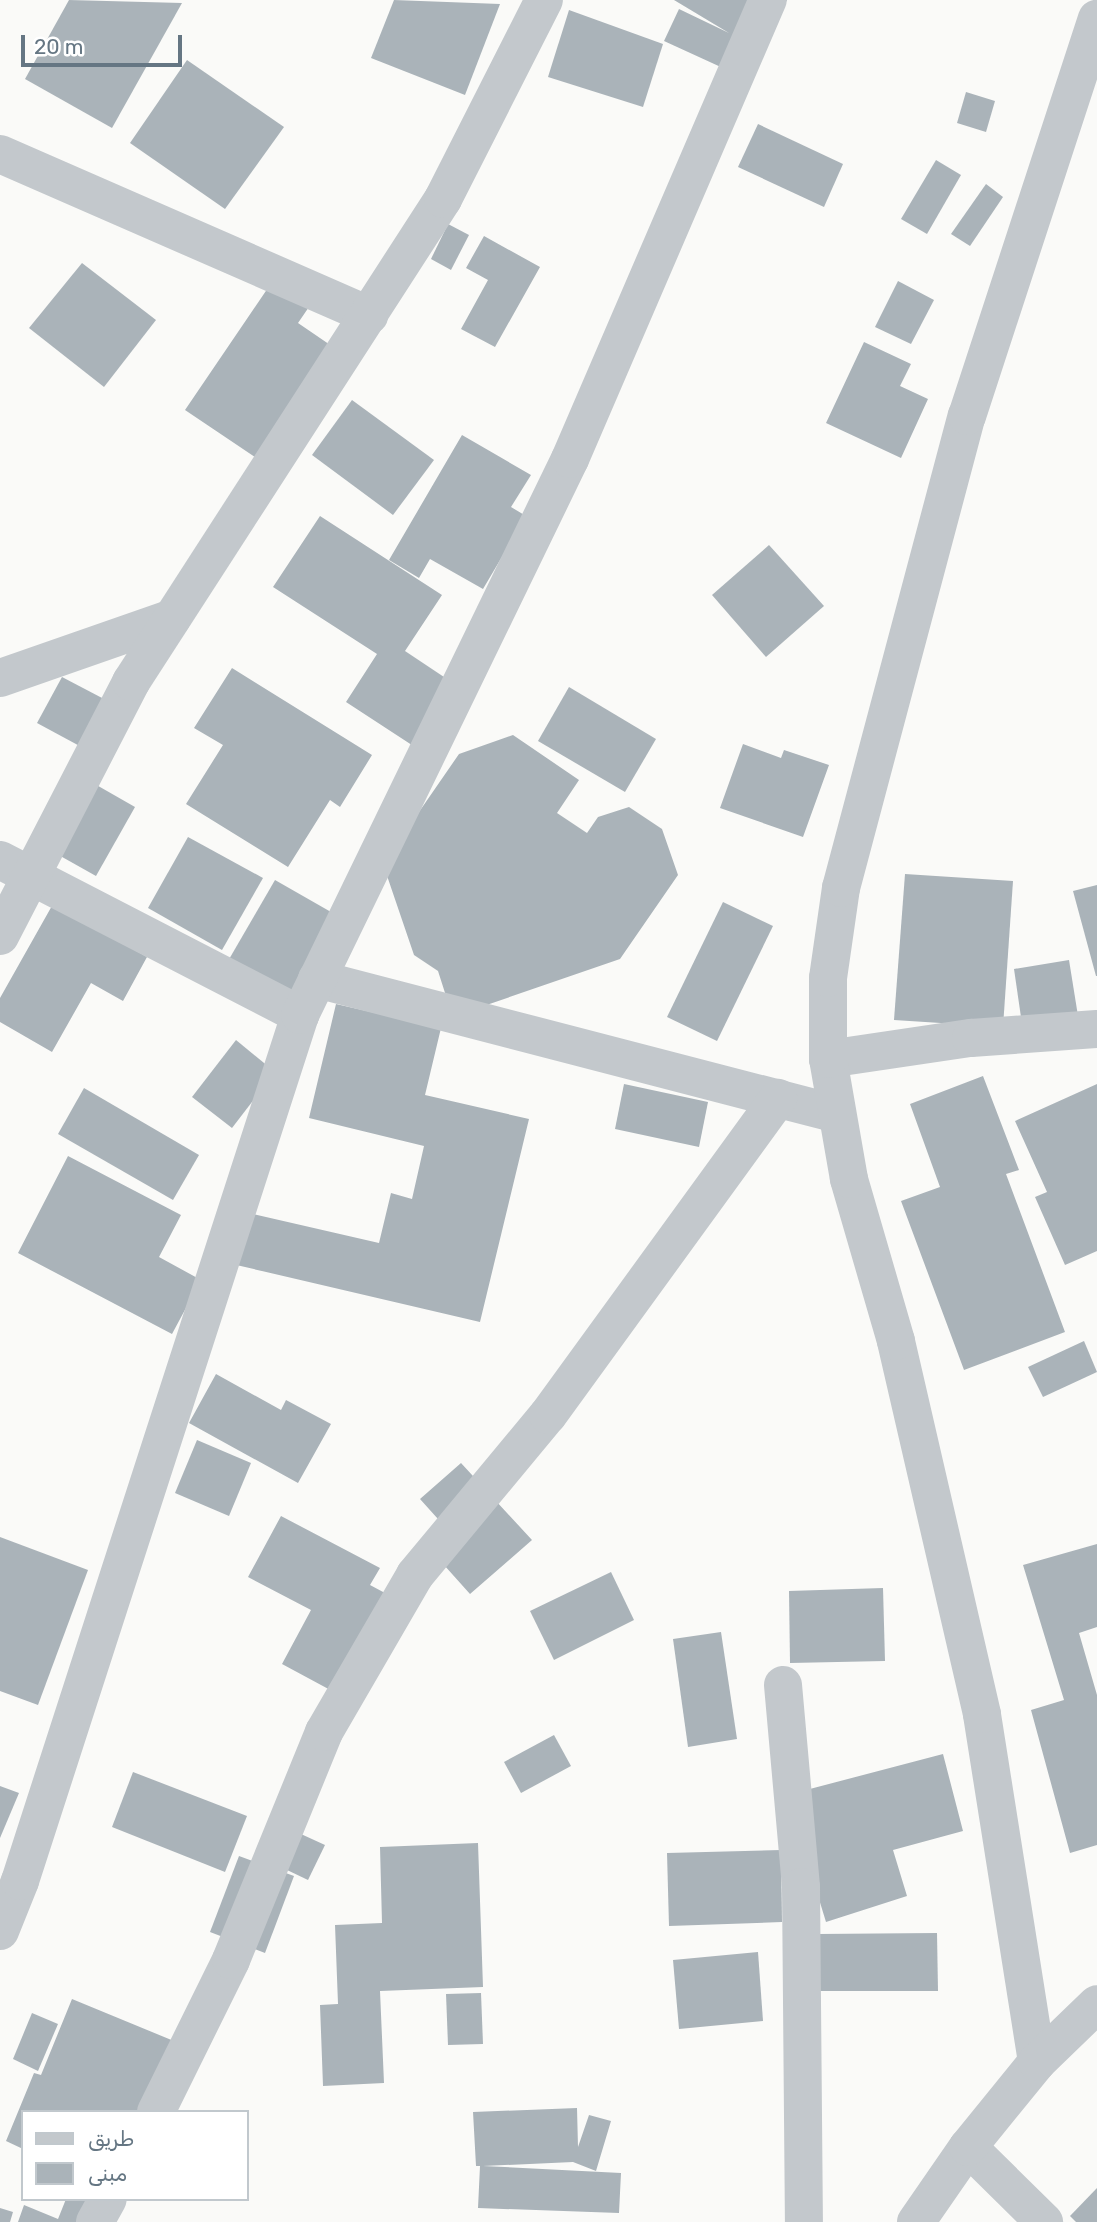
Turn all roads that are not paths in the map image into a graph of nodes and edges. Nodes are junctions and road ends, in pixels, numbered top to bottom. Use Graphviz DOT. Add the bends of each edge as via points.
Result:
graph roads {
  1 [pos="544,0"];
  2 [pos="768,0"];
  3 [pos="1097,19"];
  4 [pos="0,154"];
  5 [pos="369,315"];
  6 [pos="172,618"];
  7 [pos="0,677"];
  8 [pos="17,867"];
  9 [pos="0,936"];
  10 [pos="317,979"];
  11 [pos="300,1016"];
  12 [pos="1097,1029"];
  13 [pos="828,1059"];
  14 [pos="778,1098"];
  15 [pos="837,1114"];
  16 [pos="783,1685"];
  17 [pos="0,1929"];
  18 [pos="1097,2004"];
  19 [pos="1037,2062"];
  20 [pos="157,2110"];
  21 [pos="968,2147"];
  22 [pos="107,2201"];
  23 [pos="95,2222"];
  24 [pos="804,2222"];
  25 [pos="916,2222"];
  26 [pos="1044,2222"];
  1 -- 5 [label="street" via="443,199"];
  2 -- 10 [label="street" via="570,459"];
  3 -- 13 [label="street" via="967,416 841,888 828,978"];
  4 -- 5 [label="street"];
  5 -- 6 [label="street"];
  6 -- 7 [label="street"];
  6 -- 8 [label="street"];
  8 -- 9 [label="street"];
  8 -- 11 [label="street"];
  10 -- 11 [label="street"];
  10 -- 14 [label="street"];
  11 -- 17 [label="street"];
  12 -- 13 [label="street" via="971,1038"];
  13 -- 15 [label="street"];
  14 -- 15 [label="street"];
  14 -- 20 [label="street" via="548,1415 415,1575 324,1732 231,1960"];
  15 -- 19 [label="street" via="849,1180 896,1341 982,1714"];
  16 -- 24 [label="street" via="801,1887"];
  18 -- 19 [label="street"];
  19 -- 21 [label="street"];
  21 -- 25 [label="street"];
  21 -- 26 [label="street"];
  22 -- 23 [label="street"];
}
